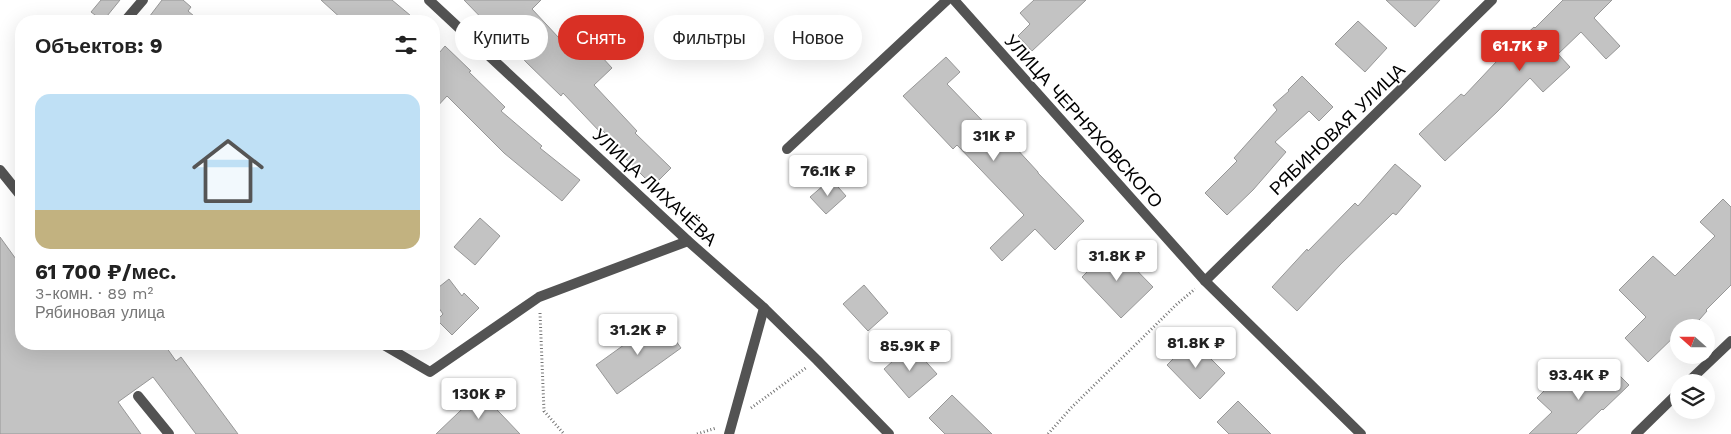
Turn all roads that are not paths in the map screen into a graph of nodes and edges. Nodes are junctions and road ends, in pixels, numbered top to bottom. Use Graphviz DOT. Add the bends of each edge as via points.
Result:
graph roads {
  1 [pos="143,0"];
  2 [pos="429,0"];
  3 [pos="947,0"];
  4 [pos="954,0"];
  5 [pos="1492,0"];
  6 [pos="130,15"];
  7 [pos="787,149"];
  8 [pos="0,170"];
  9 [pos="15,189"];
  10 [pos="688,241"];
  11 [pos="1205,281"];
  12 [pos="764,308"];
  13 [pos="1731,341"];
  14 [pos="392,350"];
  15 [pos="1696,374"];
  16 [pos="138,396"];
  17 [pos="1670,401"];
  18 [pos="169,434"];
  19 [pos="729,434"];
  20 [pos="889,434"];
  21 [pos="1360,434"];
  22 [pos="1636,434"];
  1 -- 6 [label="street"];
  2 -- 10 [label="street, УЛИЦА ЛИХАЧЁВА"];
  3 -- 7 [label="street"];
  4 -- 11 [label="street, УЛИЦА ЧЕРНЯХОВСКОГО"];
  5 -- 11 [label="street, РЯБИНОВАЯ УЛИЦА"];
  8 -- 9 [label="street"];
  10 -- 12 [label="street, УЛИЦА ЛИХАЧЁВА"];
  10 -- 14 [label="street" via="539,297 430,372"];
  11 -- 21 [label="street, УЛИЦА ЧЕРНЯХОВСКОГО"];
  12 -- 19 [label="street"];
  12 -- 20 [label="street, УЛИЦА ЛИХАЧЁВА"];
  13 -- 15 [label="street"];
  16 -- 18 [label="street"];
  17 -- 22 [label="street"];
}
